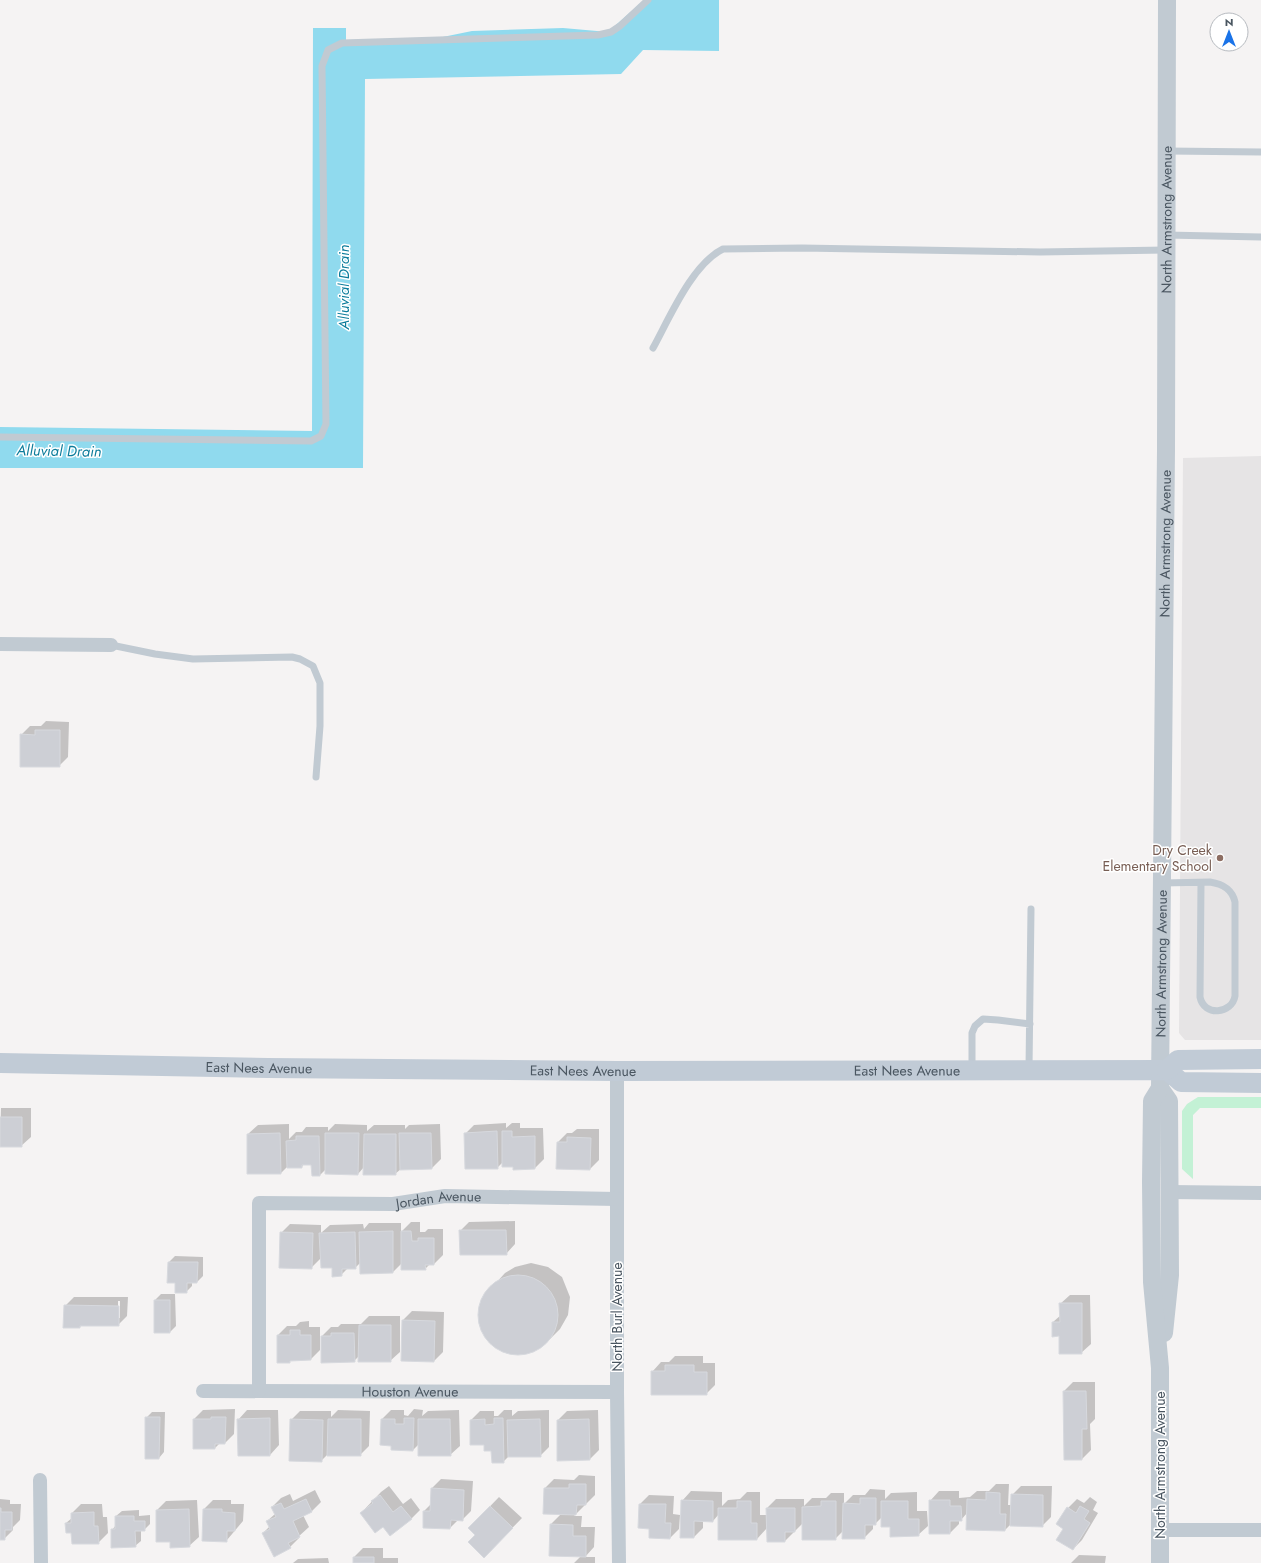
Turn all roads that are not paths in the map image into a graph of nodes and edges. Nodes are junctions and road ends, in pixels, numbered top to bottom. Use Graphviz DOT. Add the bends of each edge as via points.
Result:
graph roads {
  1 [pos="648,0"];
  2 [pos="1167,0"];
  3 [pos="1166,151"];
  4 [pos="1261,152"];
  5 [pos="1261,237"];
  6 [pos="1166,242"];
  7 [pos="653,348"];
  8 [pos="0,437"];
  9 [pos="0,644"];
  10 [pos="111,645"];
  11 [pos="316,777"];
  12 [pos="1163,883"];
  13 [pos="1200,883"];
  14 [pos="1032,909"];
  15 [pos="1030,1024"];
  16 [pos="1261,1059"];
  17 [pos="0,1063"];
  18 [pos="972,1069"];
  19 [pos="1029,1070"];
  20 [pos="617,1071"];
  21 [pos="1162,1076"];
  22 [pos="1261,1083"];
  23 [pos="1169,1192"];
  24 [pos="1261,1192"];
  25 [pos="617,1199"];
  26 [pos="1160,1368"];
  27 [pos="203,1391"];
  28 [pos="259,1391"];
  29 [pos="617,1392"];
  30 [pos="40,1480"];
  31 [pos="1160,1530"];
  32 [pos="1261,1530"];
  33 [pos="40,1563"];
  34 [pos="619,1563"];
  35 [pos="1160,1563"];
  1 -- 8 [label="lane" via="620,26 611,32 598,35 342,43 328,50 322,66 326,424 321,436 311,441"];
  2 -- 3 [label="street, North Armstrong Avenue"];
  3 -- 4 [label="lane"];
  3 -- 6 [label="street, North Armstrong Avenue"];
  5 -- 6 [label="lane"];
  6 -- 7 [label="lane" via="1040,252 723,249 699,270 681,296"];
  6 -- 12 [label="street, North Armstrong Avenue"];
  9 -- 10 [label="street"];
  10 -- 11 [label="lane" via="193,659 292,657 313,666 320,683"];
  12 -- 13 [label="lane"];
  12 -- 21 [label="street, North Armstrong Avenue"];
  13 -- 13 [label="lane" via="1200,997 1202,1004 1209,1009 1220,1011 1232,1003 1235,996 1233,895 1228,888 1214,883"];
  14 -- 15 [label="lane"];
  15 -- 18 [label="lane" via="983,1019 972,1033"];
  15 -- 19 [label="lane"];
  16 -- 21 [label="main road" via="1178,1060"];
  17 -- 20 [label="main road, East Nees Avenue"];
  18 -- 19 [label="main road, East Nees Avenue"];
  18 -- 20 [label="main road, East Nees Avenue"];
  19 -- 21 [label="main road, East Nees Avenue"];
  20 -- 25 [label="street, North Burl Avenue"];
  21 -- 22 [label="main road" via="1181,1082"];
  21 -- 23 [label="street, North Armstrong Avenue" via="1169,1101"];
  21 -- 26 [label="street, North Armstrong Avenue" via="1152,1101 1151,1182 1152,1282"];
  23 -- 24 [label="street"];
  23 -- 26 [label="street, North Armstrong Avenue" via="1170,1275"];
  25 -- 28 [label="street, Jordan Avenue" via="445,1196 393,1204 259,1203"];
  25 -- 29 [label="street, North Burl Avenue"];
  26 -- 31 [label="street, North Armstrong Avenue"];
  27 -- 28 [label="street, Houston Avenue"];
  28 -- 29 [label="street, Houston Avenue"];
  29 -- 34 [label="street, North Burl Avenue"];
  30 -- 33 [label="street"];
  31 -- 32 [label="street"];
  31 -- 35 [label="street, North Armstrong Avenue"];
}
